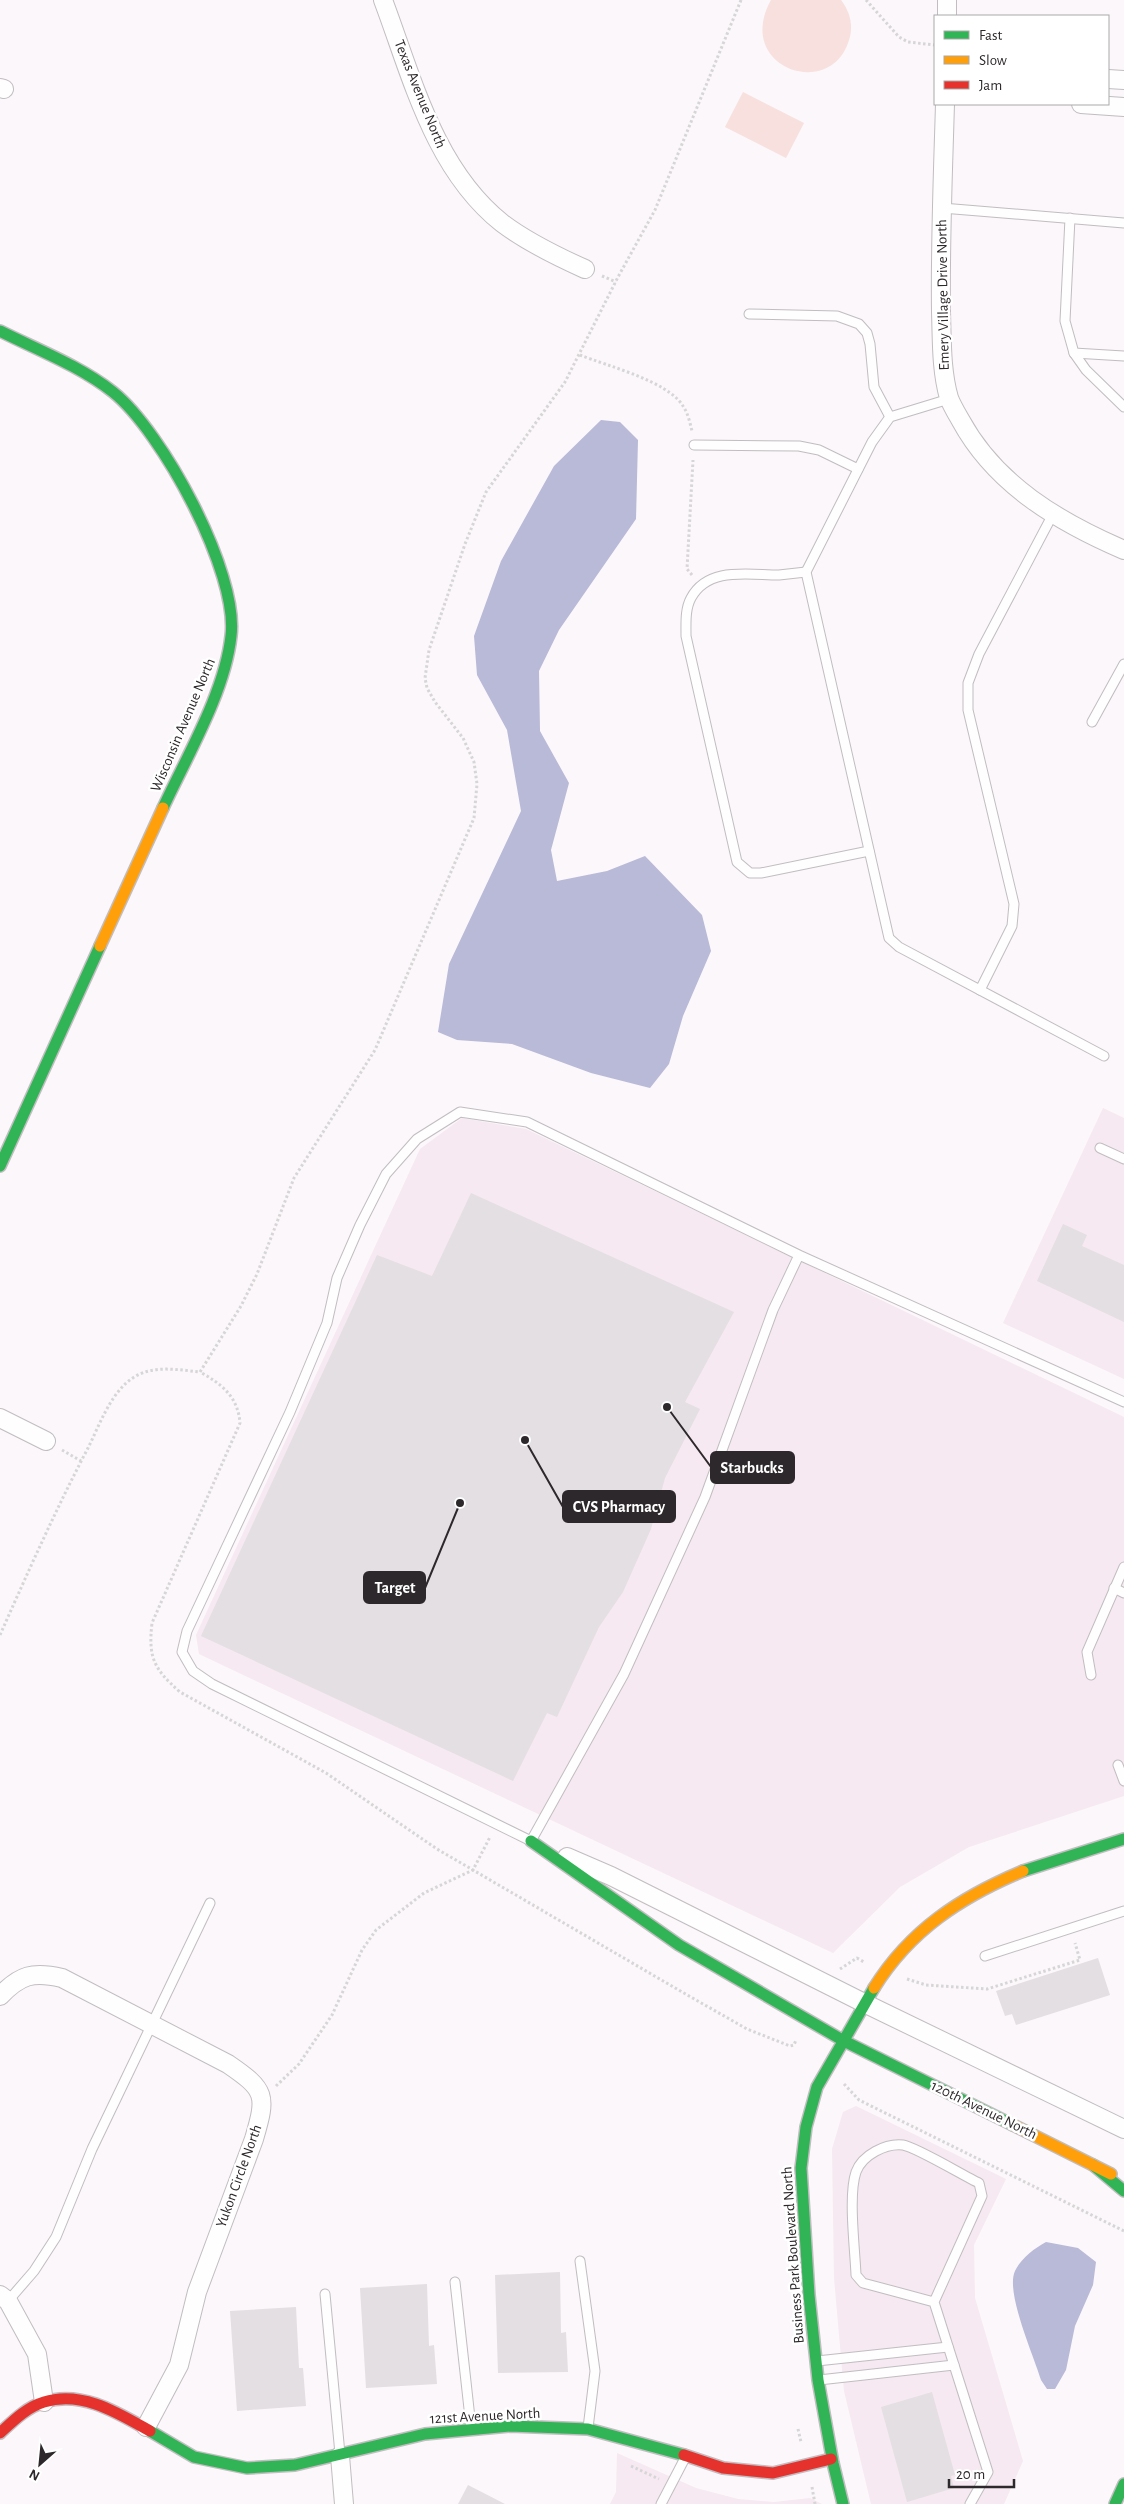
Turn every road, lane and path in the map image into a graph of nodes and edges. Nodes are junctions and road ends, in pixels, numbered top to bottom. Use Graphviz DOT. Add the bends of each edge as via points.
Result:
graph roads {
  1 [pos="383,0"];
  2 [pos="866,0"];
  3 [pos="947,0"];
  4 [pos="947,15"];
  5 [pos="934,45"];
  6 [pos="1109,79"];
  7 [pos="1124,80"];
  8 [pos="945,105"];
  9 [pos="1095,105"];
  10 [pos="1124,107"];
  11 [pos="942,208"];
  12 [pos="1070,218"];
  13 [pos="1124,223"];
  14 [pos="585,269"];
  15 [pos="749,314"];
  16 [pos="0,331"];
  17 [pos="1074,353"];
  18 [pos="580,355"];
  19 [pos="1124,356"];
  20 [pos="950,399"];
  21 [pos="1124,407"];
  22 [pos="890,417"];
  23 [pos="694,445"];
  24 [pos="858,469"];
  25 [pos="1053,514"];
  26 [pos="1124,550"];
  27 [pos="806,572"];
  28 [pos="700,586"];
  29 [pos="1124,664"];
  30 [pos="1092,722"];
  31 [pos="869,851"];
  32 [pos="980,990"];
  33 [pos="1104,1056"];
  34 [pos="1100,1148"];
  35 [pos="1124,1159"];
  36 [pos="0,1166"];
  37 [pos="799,1255"];
  38 [pos="200,1372"];
  39 [pos="1124,1402"];
  40 [pos="0,1418"];
  41 [pos="46,1441"];
  42 [pos="1124,1568"];
  43 [pos="1114,1588"];
  44 [pos="1124,1593"];
  45 [pos="0,1634"];
  46 [pos="1091,1675"];
  47 [pos="1118,1765"];
  48 [pos="1124,1781"];
  49 [pos="497,1825"];
  50 [pos="1124,1839"];
  51 [pos="531,1841"];
  52 [pos="210,1903"];
  53 [pos="1124,1911"];
  54 [pos="1071,1927"];
  55 [pos="985,1956"];
  56 [pos="926,1985"];
  57 [pos="0,1996"];
  58 [pos="864,2003"];
  59 [pos="150,2024"];
  60 [pos="844,2041"];
  61 [pos="263,2098"];
  62 [pos="859,2100"];
  63 [pos="1124,2129"];
  64 [pos="1093,2165"];
  65 [pos="1124,2180"];
  66 [pos="1124,2191"];
  67 [pos="1124,2231"];
  68 [pos="580,2261"];
  69 [pos="455,2282"];
  70 [pos="325,2294"];
  71 [pos="4,2298"];
  72 [pos="934,2302"];
  73 [pos="948,2347"];
  74 [pos="816,2361"];
  75 [pos="954,2365"];
  76 [pos="819,2380"];
  77 [pos="44,2402"];
  78 [pos="146,2427"];
  79 [pos="588,2429"];
  80 [pos="471,2430"];
  81 [pos="0,2433"];
  82 [pos="686,2455"];
  83 [pos="340,2456"];
  84 [pos="831,2459"];
  85 [pos="628,2465"];
  86 [pos="671,2484"];
  87 [pos="1124,2484"];
  88 [pos="344,2504"];
  89 [pos="661,2504"];
  90 [pos="843,2504"];
  91 [pos="970,2504"];
  92 [pos="1115,2504"];
  1 -- 14 [label="street, Texas Avenue North" via="426,116 446,158 500,222 548,252"];
  2 -- 5 [label="path" via="899,37 908,42"];
  3 -- 4 [label="street"];
  6 -- 7 [label="street"];
  8 -- 11 [label="street, Emery Village Drive North"];
  9 -- 10 [label="street"];
  11 -- 12 [label="lane"];
  11 -- 20 [label="street, Emery Village Drive North" via="942,349"];
  12 -- 13 [label="lane"];
  12 -- 17 [label="lane" via="1065,321"];
  15 -- 22 [label="lane" via="837,316 859,324 867,333 874,387"];
  16 -- 36 [label="main road, Wisconsin Avenue North" via="114,392 139,416 158,444 208,540 222,576 232,617 228,656 216,693"];
  17 -- 19 [label="lane"];
  17 -- 21 [label="lane" via="1086,370"];
  18 -- 23 [label="path" via="661,385 673,394 686,413"];
  20 -- 22 [label="lane"];
  20 -- 25 [label="street, Emery Village Drive North" via="967,432 989,462 1018,490"];
  22 -- 24 [label="lane"];
  23 -- 24 [label="lane" via="798,446 819,450"];
  23 -- 28 [label="path" via="688,569"];
  24 -- 27 [label="lane"];
  25 -- 26 [label="street, Emery Village Drive North"];
  25 -- 32 [label="lane" via="979,654 968,683 968,710 1014,904 1012,926"];
  27 -- 28 [label="lane" via="728,574 709,579"];
  27 -- 31 [label="lane"];
  28 -- 31 [label="lane" via="691,598 686,614 686,636 737,862 750,873 761,873"];
  29 -- 30 [label="lane"];
  31 -- 32 [label="lane" via="889,938 899,947"];
  32 -- 33 [label="lane"];
  34 -- 35 [label="lane"];
  37 -- 39 [label="lane"];
  37 -- 49 [label="lane" via="527,1122 460,1112 417,1139 386,1174 337,1278 327,1323 290,1412 187,1631 182,1652 193,1671 212,1684"];
  37 -- 51 [label="lane" via="773,1310 705,1497 624,1674"];
  38 -- 45 [label="path" via="176,1369 147,1371 125,1384 70,1482"];
  40 -- 41 [label="street"];
  42 -- 43 [label="lane"];
  43 -- 44 [label="lane"];
  43 -- 46 [label="lane" via="1087,1652"];
  47 -- 48 [label="lane"];
  49 -- 51 [label="lane"];
  49 -- 61 [label="path" via="473,1870 424,1893 376,1930 362,1950 332,2015 316,2040 299,2064"];
  50 -- 58 [label="main road, Business Park Boulevard North" via="1043,1863 980,1890 948,1908 913,1937 889,1964"];
  51 -- 58 [label="street" via="611,1876"];
  51 -- 60 [label="main road, 120th Avenue North" via="680,1945"];
  52 -- 59 [label="lane"];
  53 -- 54 [label="lane"];
  54 -- 55 [label="lane"];
  54 -- 56 [label="path" via="1080,1960 986,1989"];
  57 -- 59 [label="street" via="17,1979 41,1973 62,1978"];
  58 -- 60 [label="main road, Business Park Boulevard North"];
  58 -- 63 [label="street"];
  59 -- 61 [label="street" via="228,2064 252,2080"];
  59 -- 71 [label="lane" via="92,2149 56,2237 34,2272"];
  60 -- 64 [label="main road, 120th Avenue North"];
  60 -- 74 [label="main road, Business Park Boulevard North" via="817,2088 808,2113 800,2168"];
  61 -- 78 [label="street, Yukon Circle North" via="254,2139 197,2292 179,2365"];
  62 -- 67 [label="path"];
  64 -- 65 [label="main road, 120th Avenue North"];
  64 -- 66 [label="main road"];
  68 -- 79 [label="lane" via="595,2371"];
  69 -- 80 [label="lane"];
  70 -- 83 [label="lane"];
  71 -- 77 [label="street" via="36,2354"];
  72 -- 72 [label="lane" via="982,2196 978,2183 904,2145 886,2147 868,2155 857,2170 854,2205 856,2275 864,2283"];
  72 -- 73 [label="lane"];
  73 -- 74 [label="lane"];
  73 -- 75 [label="lane"];
  74 -- 76 [label="main road, Business Park Boulevard North"];
  75 -- 76 [label="lane"];
  75 -- 91 [label="lane" via="988,2472"];
  76 -- 84 [label="main road, Business Park Boulevard North"];
  77 -- 78 [label="main road, 121st Avenue North" via="63,2399 104,2405"];
  77 -- 81 [label="main road"];
  78 -- 83 [label="main road, 121st Avenue North" via="194,2457 247,2468 295,2465"];
  79 -- 80 [label="main road, 121st Avenue North" via="510,2426"];
  79 -- 82 [label="main road, 121st Avenue North"];
  80 -- 83 [label="main road, 121st Avenue North" via="425,2434"];
  82 -- 84 [label="main road, 121st Avenue North" via="723,2468 772,2473"];
  82 -- 86 [label="lane"];
  83 -- 88 [label="street"];
  84 -- 90 [label="main road, Business Park Boulevard North"];
  85 -- 86 [label="path"];
  86 -- 89 [label="lane"];
  87 -- 92 [label="main road"];
}
